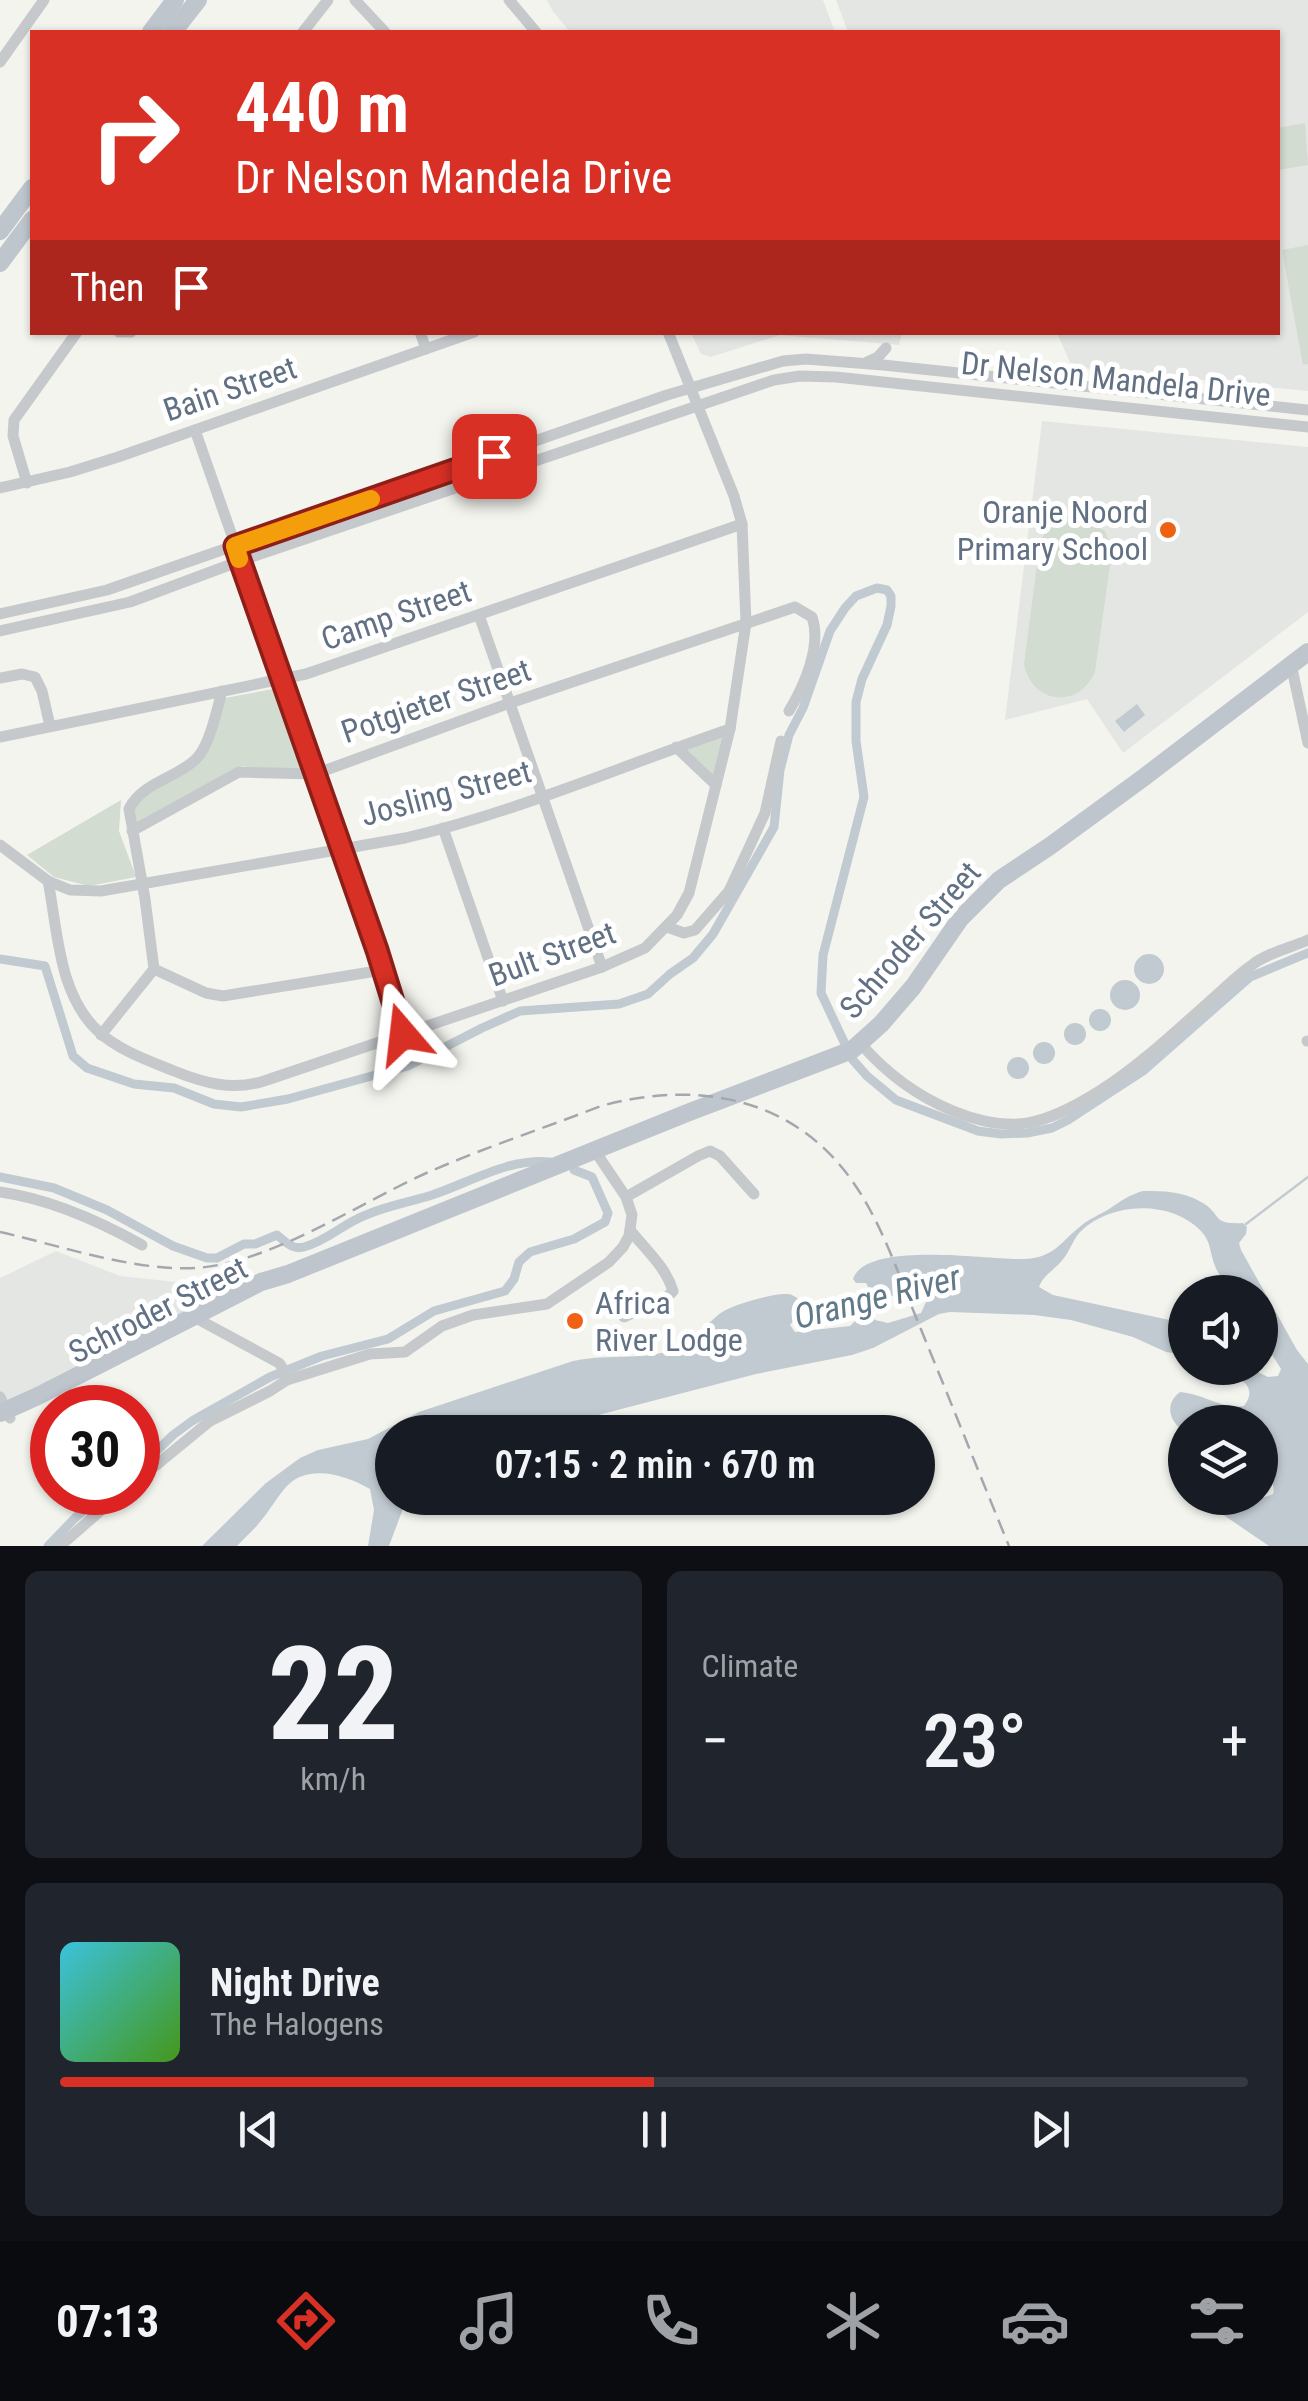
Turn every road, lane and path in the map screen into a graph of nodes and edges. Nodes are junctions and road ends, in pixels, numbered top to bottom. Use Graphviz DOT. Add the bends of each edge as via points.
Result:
graph roads {
  1 [pos="44,0"];
  2 [pos="175,0"];
  3 [pos="198,0"];
  4 [pos="328,0"];
  5 [pos="354,0"];
  6 [pos="509,0"];
  7 [pos="152,30"];
  8 [pos="176,30"];
  9 [pos="306,30"];
  10 [pos="383,30"];
  11 [pos="534,30"];
  12 [pos="0,62"];
  13 [pos="30,191"];
  14 [pos="30,223"];
  15 [pos="0,232"];
  16 [pos="0,262"];
  17 [pos="74,335"];
  18 [pos="421,335"];
  19 [pos="466,335"];
  20 [pos="669,335"];
  21 [pos="886,348"];
  22 [pos="426,349"];
  23 [pos="863,364"];
  24 [pos="889,368"];
  25 [pos="860,379"];
  26 [pos="913,385"];
  27 [pos="692,388"];
  28 [pos="698,405"];
  29 [pos="1308,410"];
  30 [pos="1308,428"];
  31 [pos="195,430"];
  32 [pos="26,483"];
  33 [pos="0,488"];
  34 [pos="742,524"];
  35 [pos="235,546"];
  36 [pos="240,561"];
  37 [pos="0,614"];
  38 [pos="479,615"];
  39 [pos="746,623"];
  40 [pos="0,632"];
  41 [pos="1308,652"];
  42 [pos="1291,664"];
  43 [pos="0,678"];
  44 [pos="282,680"];
  45 [pos="222,692"];
  46 [pos="510,703"];
  47 [pos="1304,704"];
  48 [pos="789,711"];
  49 [pos="50,726"];
  50 [pos="730,729"];
  51 [pos="0,736"];
  52 [pos="781,741"];
  53 [pos="1308,743"];
  54 [pos="676,748"];
  55 [pos="315,774"];
  56 [pos="716,784"];
  57 [pos="542,795"];
  58 [pos="444,828"];
  59 [pos="132,831"];
  60 [pos="0,845"];
  61 [pos="341,849"];
  62 [pos="48,881"];
  63 [pos="143,885"];
  64 [pos="667,927"];
  65 [pos="1308,940"];
  66 [pos="602,967"];
  67 [pos="154,969"];
  68 [pos="383,970"];
  69 [pos="503,1001"];
  70 [pos="101,1034"];
  71 [pos="403,1034"];
  72 [pos="852,1049"];
  73 [pos="595,1151"];
  74 [pos="0,1192"];
  75 [pos="754,1194"];
  76 [pos="626,1197"];
  77 [pos="630,1230"];
  78 [pos="142,1246"];
  79 [pos="624,1317"];
  80 [pos="196,1319"];
  81 [pos="285,1372"];
  82 [pos="3,1413"];
  83 [pos="160,1462"];
  84 [pos="96,1515"];
  85 [pos="60,1546"];
  1 -- 12 [label="street"];
  2 -- 7 [label="highway"];
  3 -- 8 [label="highway"];
  4 -- 9 [label="street"];
  5 -- 10 [label="street"];
  6 -- 11 [label="street"];
  13 -- 15 [label="highway"];
  14 -- 16 [label="highway"];
  17 -- 32 [label="street" via="14,420"];
  18 -- 22 [label="street"];
  19 -- 22 [label="street, Bain Street"];
  20 -- 27 [label="street, Bult Street"];
  21 -- 23 [label="street"];
  22 -- 31 [label="street, Bain Street"];
  23 -- 24 [label="street, Dr Nelson Mandela Drive"];
  23 -- 27 [label="street, Dr Nelson Mandela Drive" via="783,361"];
  24 -- 25 [label="street"];
  24 -- 26 [label="street"];
  24 -- 29 [label="street, Dr Nelson Mandela Drive"];
  25 -- 26 [label="street, Dr Nelson Mandela Drive"];
  25 -- 28 [label="street, Dr Nelson Mandela Drive" via="787,377"];
  26 -- 30 [label="street, Dr Nelson Mandela Drive"];
  27 -- 28 [label="street, Bult Street"];
  27 -- 35 [label="street, Dr Nelson Mandela Drive"];
  28 -- 34 [label="street, Bult Street"];
  28 -- 36 [label="street, Dr Nelson Mandela Drive"];
  31 -- 32 [label="street, Bain Street"];
  31 -- 35 [label="street"];
  32 -- 33 [label="street, Bain Street"];
  34 -- 38 [label="street, Camp Street"];
  34 -- 39 [label="street, Bult Street"];
  35 -- 36 [label="street"];
  35 -- 37 [label="street, Dr Nelson Mandela Drive" via="107,590"];
  36 -- 40 [label="street, Dr Nelson Mandela Drive" via="130,602"];
  36 -- 44 [label="street"];
  38 -- 44 [label="street, Camp Street"];
  38 -- 46 [label="street"];
  39 -- 46 [label="street, Potgieter Street"];
  39 -- 48 [label="street, Potgieter Street" via="794,607 814,622 814,644"];
  39 -- 50 [label="street, Bult Street"];
  41 -- 42 [label="highway, Schroder Street"];
  42 -- 47 [label="street"];
  42 -- 72 [label="highway, Schroder Street" via="999,880 960,919 881,1024"];
  43 -- 49 [label="street" via="38,679"];
  44 -- 45 [label="street, Camp Street"];
  44 -- 55 [label="street"];
  45 -- 49 [label="street, Camp Street"];
  45 -- 59 [label="street" via="201,753 136,798 129,809"];
  46 -- 55 [label="street, Potgieter Street"];
  46 -- 57 [label="street"];
  47 -- 53 [label="street"];
  49 -- 51 [label="street, Camp Street"];
  50 -- 54 [label="street, Josling Street"];
  50 -- 56 [label="street, Bult Street"];
  52 -- 64 [label="street" via="765,813 729,891 695,930"];
  54 -- 56 [label="street"];
  54 -- 57 [label="street, Josling Street"];
  55 -- 59 [label="street, Potgieter Street" via="239,772"];
  55 -- 61 [label="street"];
  56 -- 64 [label="street, Bult Street" via="693,882"];
  57 -- 58 [label="street, Josling Street"];
  57 -- 66 [label="street"];
  58 -- 61 [label="street, Josling Street"];
  58 -- 69 [label="street"];
  59 -- 63 [label="street"];
  60 -- 62 [label="street"];
  61 -- 63 [label="street, Josling Street"];
  61 -- 68 [label="street"];
  62 -- 63 [label="street, Josling Street" via="80,892"];
  62 -- 70 [label="street, Bult Street" via="68,982"];
  63 -- 67 [label="street"];
  64 -- 66 [label="street, Bult Street" via="645,948"];
  65 -- 72 [label="street" via="1255,962 1140,1063 1049,1119 998,1124 967,1117 912,1091 870,1055"];
  66 -- 69 [label="street, Bult Street"];
  67 -- 68 [label="street" via="218,996"];
  67 -- 70 [label="street"];
  68 -- 71 [label="street"];
  69 -- 71 [label="street, Bult Street"];
  70 -- 71 [label="street, Bult Street" via="191,1078 242,1087"];
  72 -- 73 [label="highway, Schroder Street"];
  73 -- 76 [label="street"];
  73 -- 80 [label="highway, Schroder Street" via="288,1274"];
  74 -- 78 [label="street" via="105,1224"];
  75 -- 76 [label="street" via="710,1152"];
  76 -- 77 [label="street"];
  77 -- 79 [label="street" via="672,1290"];
  77 -- 81 [label="street" via="608,1262 547,1304 473,1315 442,1326 405,1352"];
  80 -- 81 [label="street"];
  80 -- 82 [label="highway, Schroder Street"];
  81 -- 83 [label="street" via="270,1391 210,1421"];
  84 -- 85 [label="street"];
}
